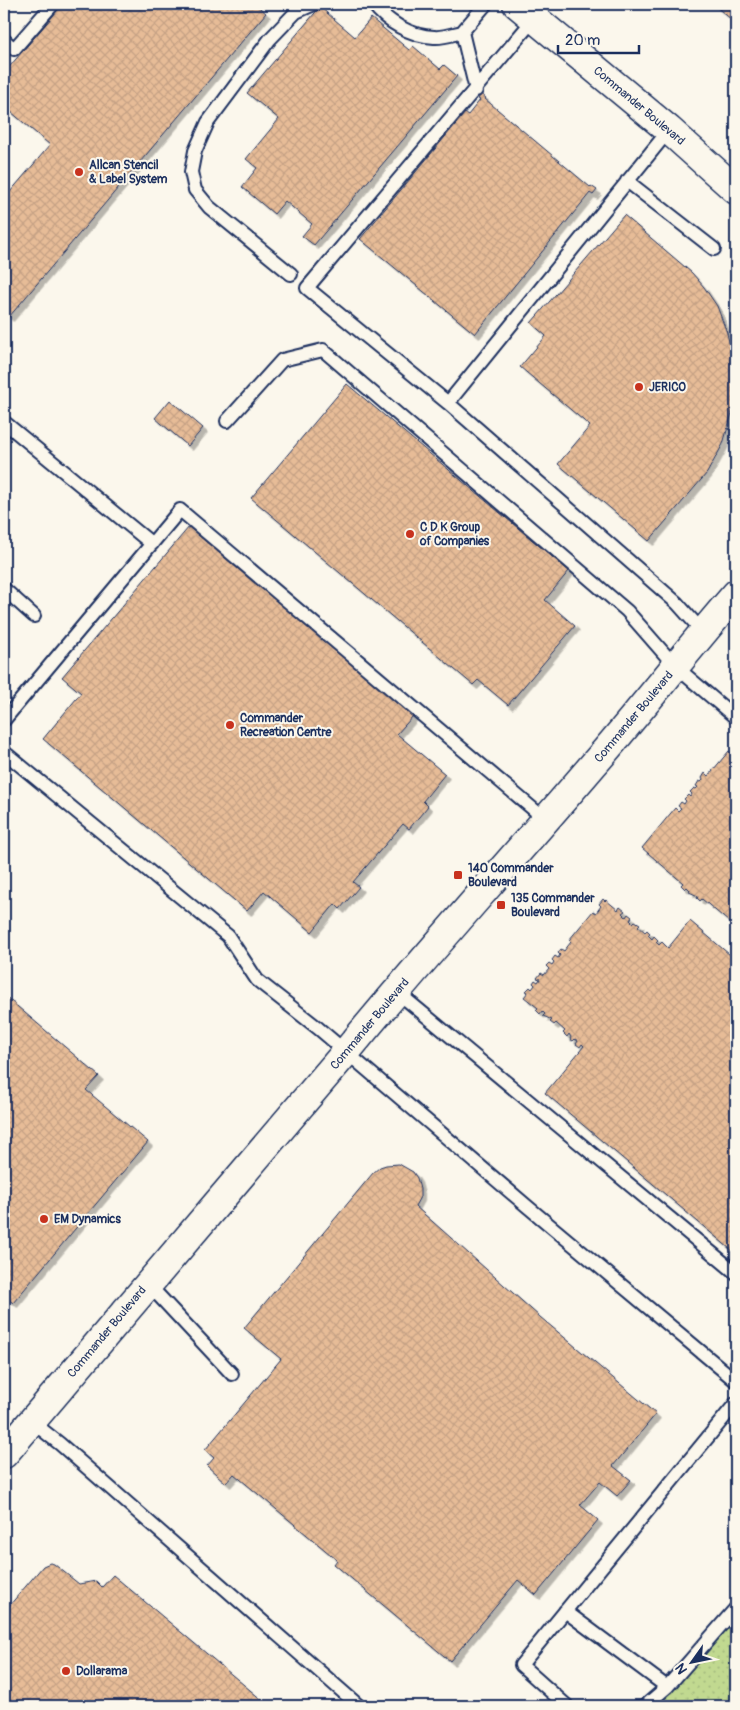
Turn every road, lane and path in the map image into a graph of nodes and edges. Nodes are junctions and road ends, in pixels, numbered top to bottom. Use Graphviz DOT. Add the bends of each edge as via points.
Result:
graph roads {
  1 [pos="53,4"];
  2 [pos="314,4"];
  3 [pos="373,4"];
  4 [pos="486,4"];
  5 [pos="526,11"];
  6 [pos="462,32"];
  7 [pos="4,40"];
  8 [pos="476,90"];
  9 [pos="669,130"];
  10 [pos="627,181"];
  11 [pos="736,190"];
  12 [pos="714,249"];
  13 [pos="291,274"];
  14 [pos="448,403"];
  15 [pos="227,421"];
  16 [pos="4,422"];
  17 [pos="152,544"];
  18 [pos="4,589"];
  19 [pos="736,594"];
  20 [pos="34,616"];
  21 [pos="703,632"];
  22 [pos="675,666"];
  23 [pos="736,718"];
  24 [pos="4,720"];
  25 [pos="4,752"];
  26 [pos="546,820"];
  27 [pos="396,991"];
  28 [pos="346,1052"];
  29 [pos="736,1273"];
  30 [pos="148,1284"];
  31 [pos="232,1374"];
  32 [pos="736,1381"];
  33 [pos="736,1403"];
  34 [pos="31,1422"];
  35 [pos="4,1454"];
  36 [pos="736,1608"];
  37 [pos="565,1611"];
  38 [pos="666,1687"];
  39 [pos="360,1706"];
  40 [pos="568,1706"];
  41 [pos="645,1706"];
  1 -- 7 [label="lane" via="14,49"];
  2 -- 13 [label="lane" via="296,12 270,39 208,122 190,172 195,190 209,207"];
  3 -- 6 [label="lane" via="393,24 412,33 435,38"];
  4 -- 6 [label="lane"];
  5 -- 8 [label="lane"];
  5 -- 9 [label="street, Commander Boulevard"];
  6 -- 8 [label="lane"];
  8 -- 14 [label="lane" via="307,288"];
  9 -- 10 [label="lane"];
  9 -- 11 [label="street, Commander Boulevard"];
  10 -- 12 [label="lane"];
  10 -- 14 [label="lane"];
  14 -- 21 [label="lane" via="677,603"];
  15 -- 22 [label="lane" via="282,360 323,350 627,611"];
  16 -- 17 [label="lane"];
  17 -- 24 [label="lane"];
  17 -- 26 [label="lane" via="180,510"];
  18 -- 20 [label="lane"];
  19 -- 21 [label="street, Commander Boulevard"];
  21 -- 22 [label="street, Commander Boulevard"];
  22 -- 23 [label="lane"];
  22 -- 26 [label="street, Commander Boulevard"];
  25 -- 28 [label="lane" via="228,936 257,980"];
  26 -- 27 [label="street, Commander Boulevard"];
  27 -- 28 [label="street, Commander Boulevard"];
  27 -- 29 [label="lane"];
  28 -- 30 [label="street, Commander Boulevard"];
  28 -- 32 [label="lane"];
  30 -- 31 [label="lane"];
  30 -- 34 [label="street, Commander Boulevard"];
  33 -- 37 [label="lane"];
  34 -- 35 [label="street, Commander Boulevard"];
  34 -- 39 [label="lane"];
  36 -- 38 [label="lane"];
  37 -- 38 [label="lane"];
  37 -- 40 [label="lane" via="521,1665"];
  38 -- 41 [label="lane"];
}
